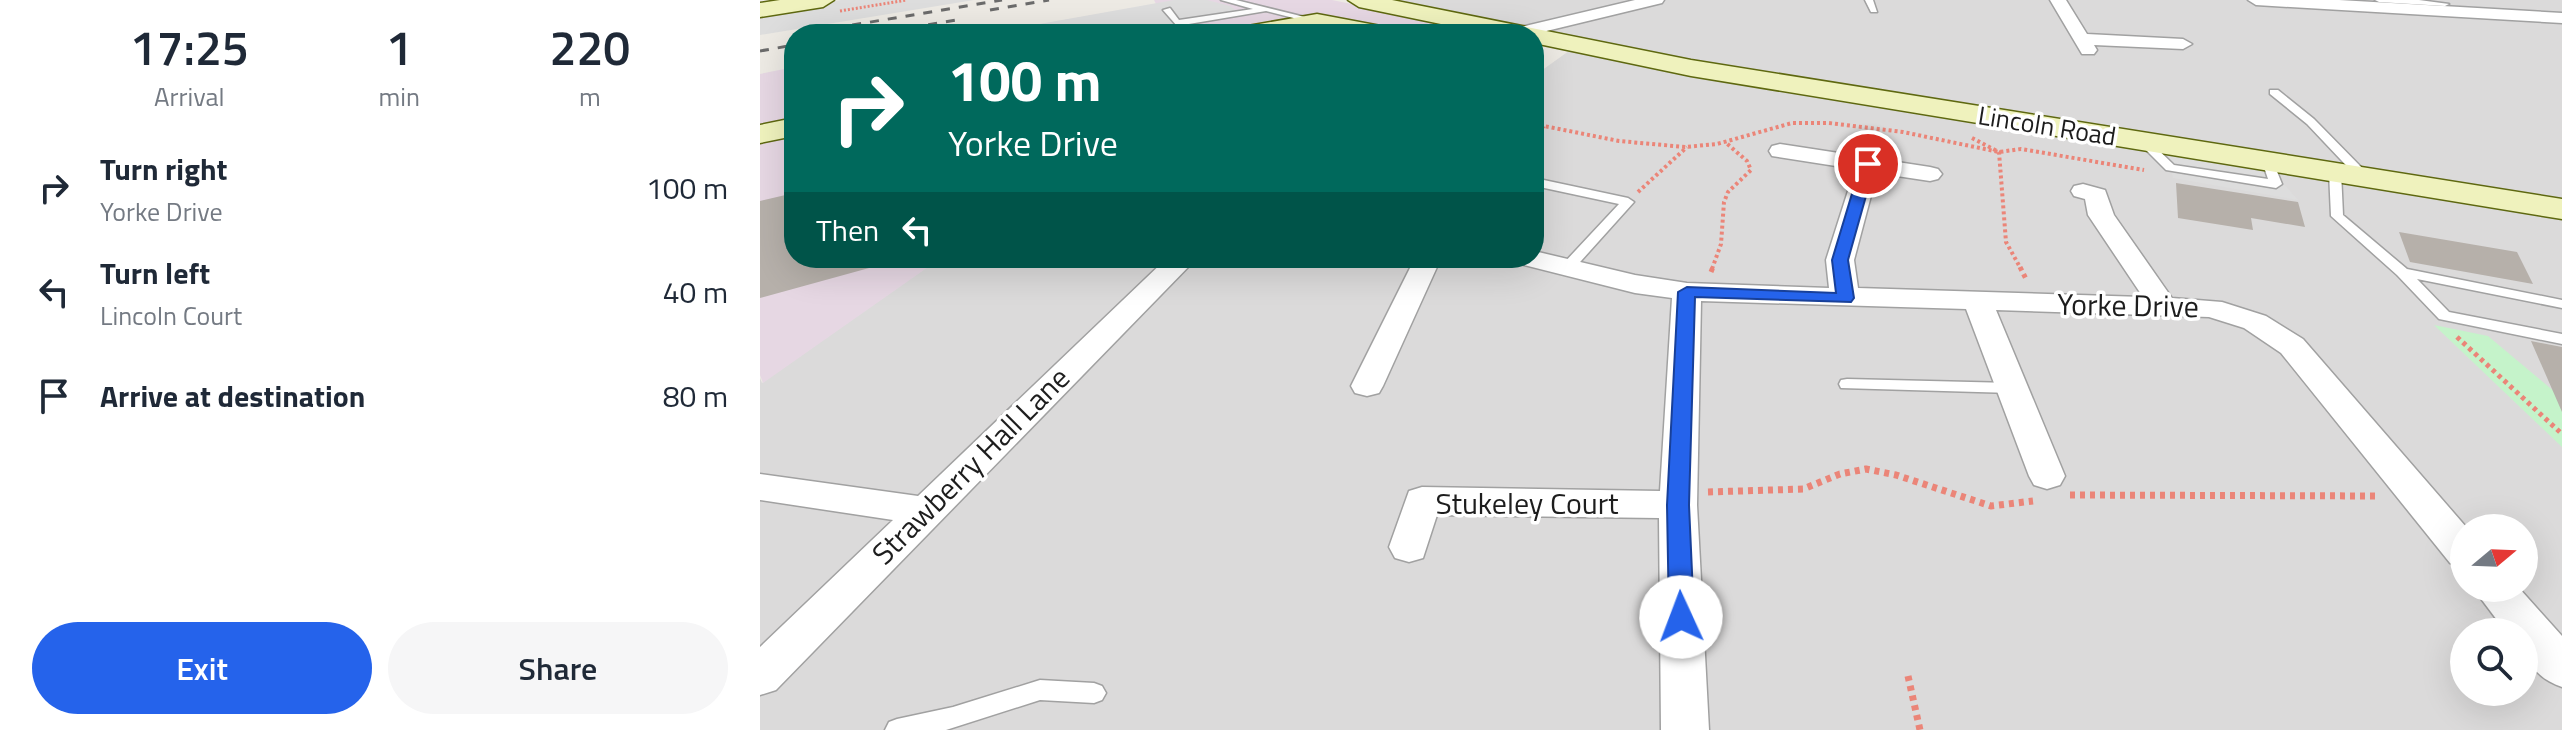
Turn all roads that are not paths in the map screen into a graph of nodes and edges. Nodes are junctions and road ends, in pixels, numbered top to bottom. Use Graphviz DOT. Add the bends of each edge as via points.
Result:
graph roads {
  1 [pos="823,0"];
  2 [pos="1225,0"];
  3 [pos="1359,0"];
  4 [pos="1656,0"];
  5 [pos="1869,0"];
  6 [pos="2058,0"];
  7 [pos="2256,0"];
  8 [pos="2379,0"];
  9 [pos="2289,1"];
  10 [pos="2445,4"];
  11 [pos="1266,9"];
  12 [pos="760,10"];
  13 [pos="1167,10"];
  14 [pos="1874,10"];
  15 [pos="2562,18"];
  16 [pos="1317,21"];
  17 [pos="1300,24"];
  18 [pos="1333,24"];
  19 [pos="1474,24"];
  20 [pos="1544,28"];
  21 [pos="1544,38"];
  22 [pos="2183,44"];
  23 [pos="2274,92"];
  24 [pos="784,129"];
  25 [pos="760,134"];
  26 [pos="1780,151"];
  27 [pos="1868,164"];
  28 [pos="1930,174"];
  29 [pos="2349,174"];
  30 [pos="1544,184"];
  31 [pos="2083,191"];
  32 [pos="2562,209"];
  33 [pos="1544,262"];
  34 [pos="1173,268"];
  35 [pos="1423,268"];
  36 [pos="1567,268"];
  37 [pos="2402,272"];
  38 [pos="1698,293"];
  39 [pos="1845,298"];
  40 [pos="1978,303"];
  41 [pos="2562,304"];
  42 [pos="2164,307"];
  43 [pos="2562,339"];
  44 [pos="1847,384"];
  45 [pos="1367,386"];
  46 [pos="2012,388"];
  47 [pos="2047,476"];
  48 [pos="760,487"];
  49 [pos="1678,505"];
  50 [pos="923,511"];
  51 [pos="2450,535"];
  52 [pos="1409,547"];
  53 [pos="2506,602"];
  54 [pos="2562,668"];
  55 [pos="760,676"];
  56 [pos="1094,693"];
  57 [pos="897,730"];
  58 [pos="1685,730"];
  1 -- 12 [label="main road"];
  2 -- 11 [label="lane"];
  3 -- 19 [label="main road, Lincoln Road"];
  4 -- 20 [label="street"];
  5 -- 14 [label="lane"];
  6 -- 22 [label="street" via="2084,44"];
  7 -- 9 [label="street"];
  8 -- 10 [label="lane"];
  9 -- 15 [label="street"];
  11 -- 13 [label="lane" via="1177,23"];
  11 -- 16 [label="lane"];
  16 -- 17 [label="main road"];
  16 -- 18 [label="main road"];
  21 -- 29 [label="main road, Lincoln Road" via="1691,68"];
  23 -- 29 [label="lane" via="2328,135"];
  24 -- 25 [label="main road"];
  26 -- 27 [label="street"];
  27 -- 28 [label="street"];
  27 -- 39 [label="street" via="1840,260"];
  29 -- 32 [label="main road, Lincoln Road"];
  29 -- 37 [label="lane" via="2337,216"];
  30 -- 36 [label="lane" via="1628,202"];
  31 -- 42 [label="street" via="2096,195 2101,215"];
  33 -- 36 [label="street, Yorke Drive"];
  34 -- 50 [label="street, Strawberry Hall Lane"];
  35 -- 45 [label="street"];
  36 -- 38 [label="street, Yorke Drive"];
  37 -- 41 [label="lane"];
  37 -- 43 [label="lane" via="2444,316"];
  38 -- 39 [label="street, Yorke Drive"];
  38 -- 49 [label="street"];
  39 -- 40 [label="street, Yorke Drive"];
  40 -- 42 [label="street, Yorke Drive"];
  40 -- 46 [label="street"];
  42 -- 51 [label="street, Yorke Drive" via="2212,308 2255,322 2292,346"];
  44 -- 46 [label="lane"];
  46 -- 47 [label="street"];
  48 -- 50 [label="street"];
  49 -- 52 [label="street, Stukeley Court" via="1422,501"];
  49 -- 58 [label="street"];
  50 -- 55 [label="street, Strawberry Hall Lane"];
  53 -- 54 [label="street"];
  56 -- 57 [label="lane" via="1040,690"];
}
